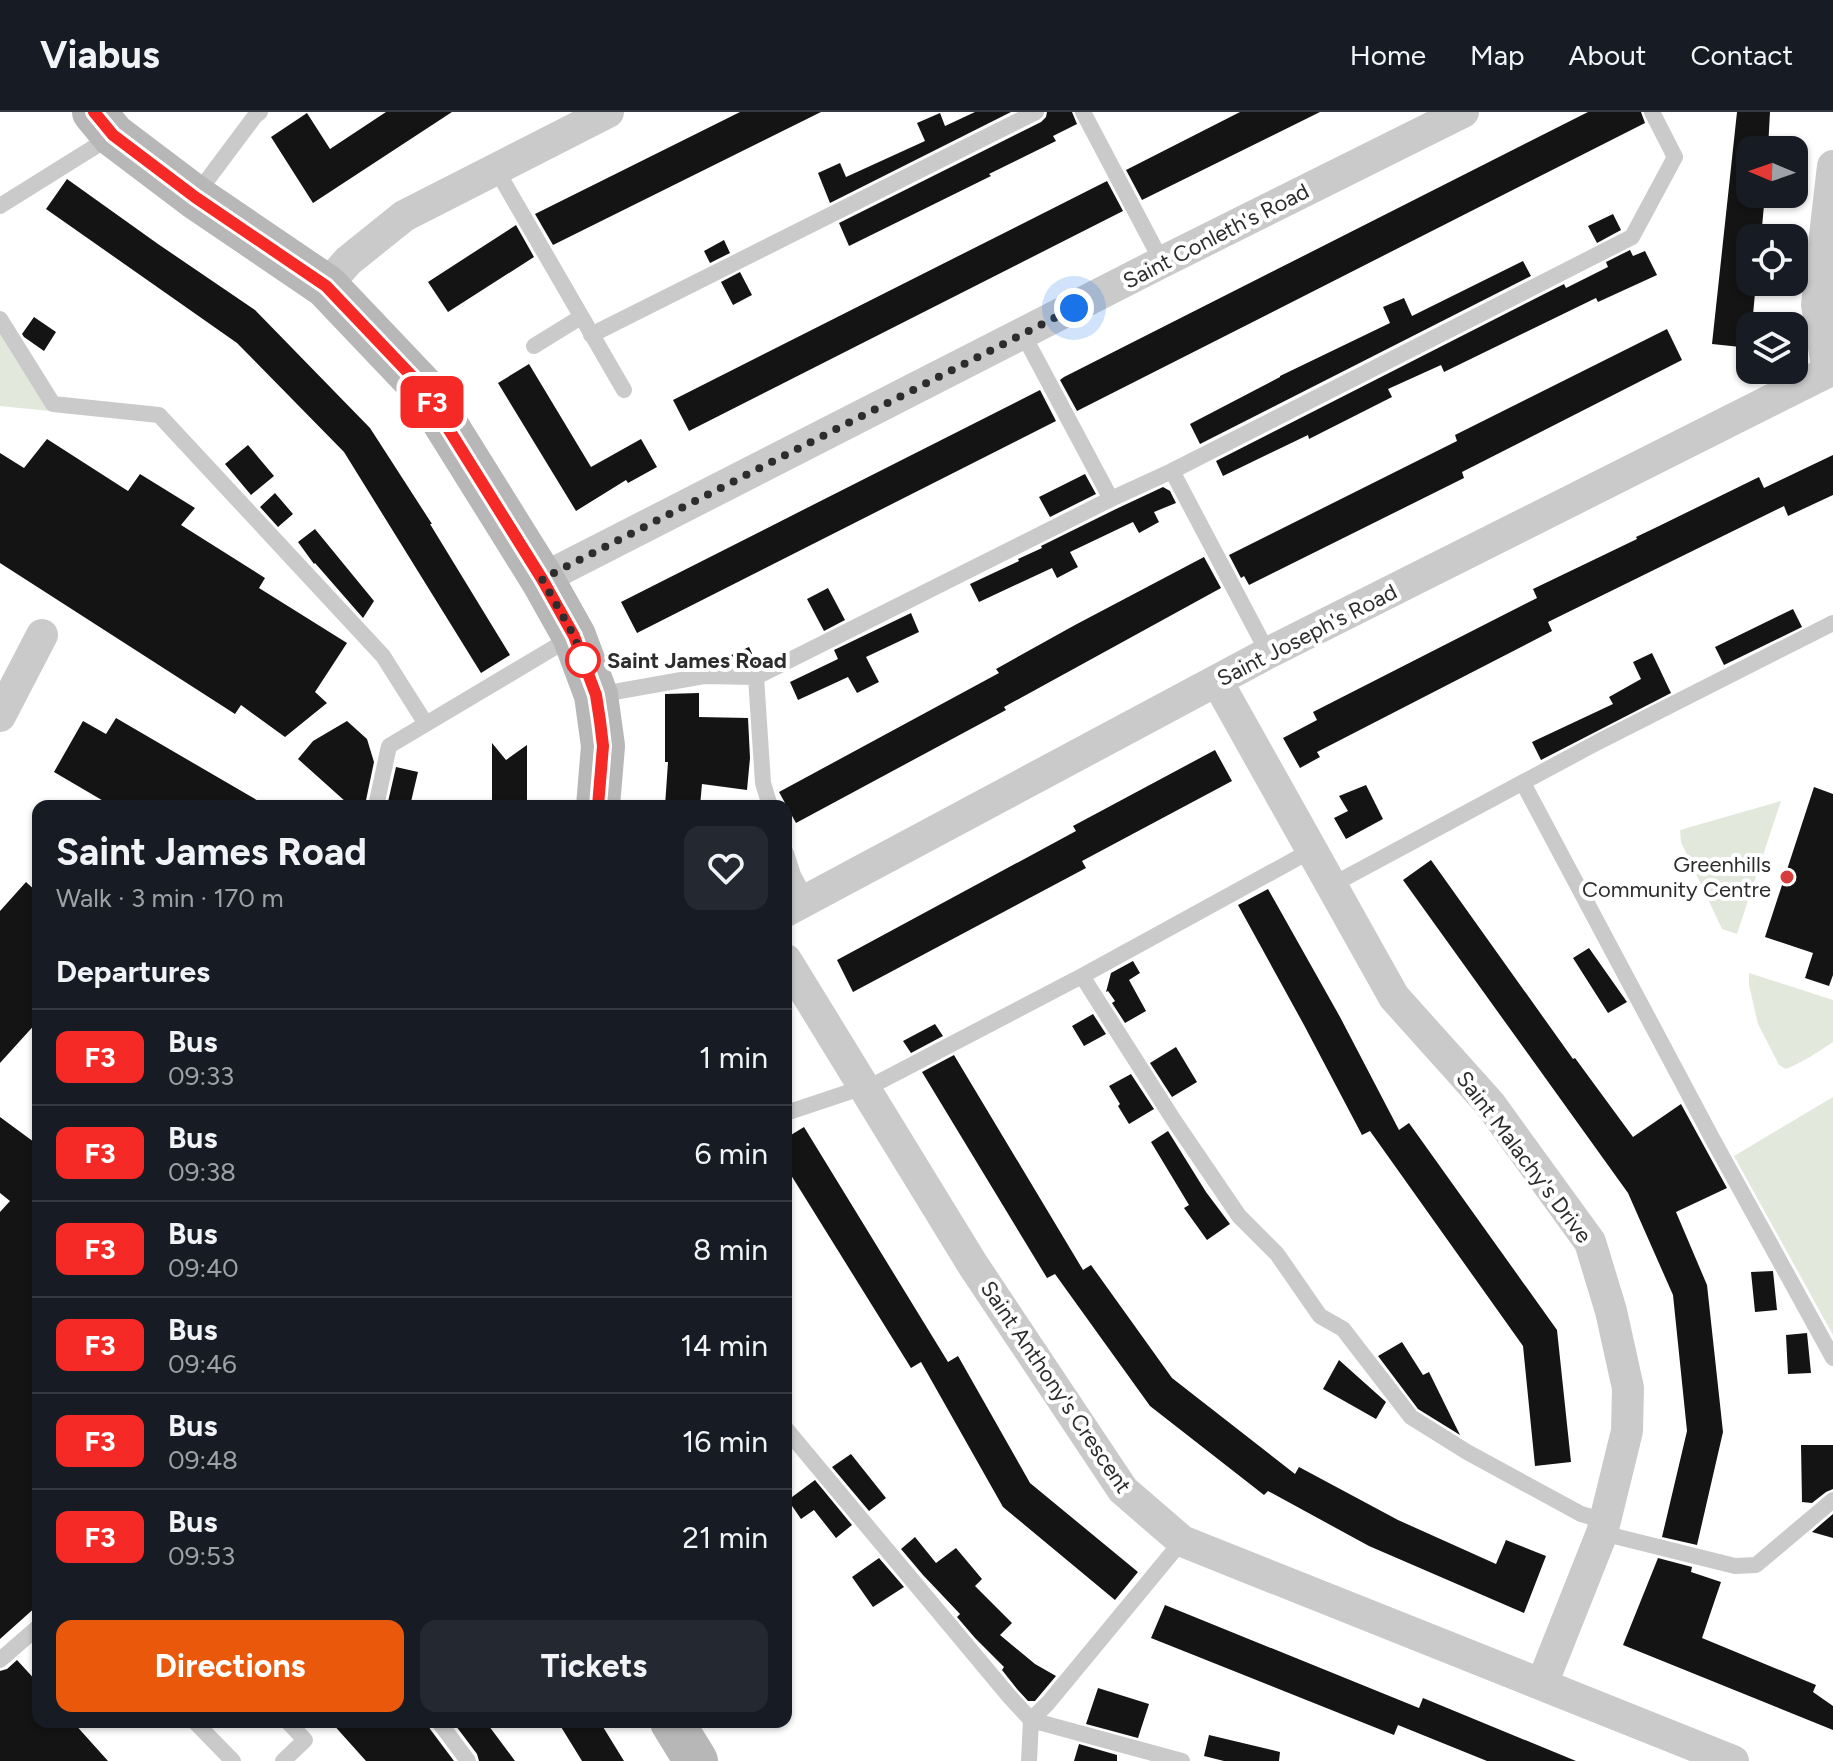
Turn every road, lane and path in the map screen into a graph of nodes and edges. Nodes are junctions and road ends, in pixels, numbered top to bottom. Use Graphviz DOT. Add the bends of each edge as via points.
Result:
graph roads {
  1 [pos="260,112"];
  2 [pos="608,112"];
  3 [pos="1036,112"];
  4 [pos="1083,112"];
  5 [pos="1463,112"];
  6 [pos="1652,112"];
  7 [pos="104,123"];
  8 [pos="1833,166"];
  9 [pos="496,169"];
  10 [pos="195,197"];
  11 [pos="0,206"];
  12 [pos="1162,262"];
  13 [pos="326,286"];
  14 [pos="581,317"];
  15 [pos="0,319"];
  16 [pos="1023,334"];
  17 [pos="591,335"];
  18 [pos="534,346"];
  19 [pos="1830,370"];
  20 [pos="624,390"];
  21 [pos="1172,471"];
  22 [pos="1111,499"];
  23 [pos="542,579"];
  24 [pos="1833,623"];
  25 [pos="42,635"];
  26 [pos="574,636"];
  27 [pos="1268,653"];
  28 [pos="756,677"];
  29 [pos="1217,681"];
  30 [pos="596,695"];
  31 [pos="0,716"];
  32 [pos="426,724"];
  33 [pos="1523,783"];
  34 [pos="377,800"];
  35 [pos="598,800"];
  36 [pos="768,800"];
  37 [pos="1312,850"];
  38 [pos="792,872"];
  39 [pos="1332,885"];
  40 [pos="796,906"];
  41 [pos="792,970"];
  42 [pos="1082,976"];
  43 [pos="864,1087"];
  44 [pos="792,1111"];
  45 [pos="1833,1358"];
  46 [pos="792,1436"];
  47 [pos="1833,1500"];
  48 [pos="1604,1527"];
  49 [pos="1182,1541"];
  50 [pos="32,1632"];
  51 [pos="0,1660"];
  52 [pos="1542,1684"];
  53 [pos="1031,1720"];
  54 [pos="201,1728"];
  55 [pos="294,1728"];
  56 [pos="443,1728"];
  57 [pos="676,1728"];
  58 [pos="233,1761"];
  59 [pos="283,1761"];
  60 [pos="468,1761"];
  61 [pos="696,1761"];
  62 [pos="1029,1761"];
  63 [pos="1182,1761"];
  64 [pos="1733,1761"];
  1 -- 10 [label="lane"];
  2 -- 9 [label="street"];
  3 -- 17 [label="lane"];
  4 -- 12 [label="lane"];
  5 -- 12 [label="street, Saint Conleth's Road"];
  6 -- 21 [label="lane" via="1675,157 1632,237"];
  7 -- 10 [label="street"];
  7 -- 11 [label="lane"];
  8 -- 19 [label="street" via="1817,305"];
  9 -- 13 [label="street" via="404,216"];
  9 -- 14 [label="lane"];
  10 -- 13 [label="street"];
  12 -- 16 [label="street, Saint Conleth's Road"];
  13 -- 23 [label="street" via="423,388"];
  14 -- 17 [label="lane"];
  14 -- 18 [label="lane"];
  15 -- 32 [label="lane" via="53,404 159,415 383,656"];
  16 -- 22 [label="lane"];
  16 -- 23 [label="street, Saint Conleth's Road"];
  17 -- 20 [label="lane"];
  19 -- 27 [label="street, Saint Joseph's Road"];
  21 -- 22 [label="lane"];
  21 -- 27 [label="lane"];
  22 -- 28 [label="lane"];
  23 -- 26 [label="street"];
  24 -- 33 [label="lane"];
  25 -- 31 [label="street"];
  26 -- 30 [label="street"];
  26 -- 32 [label="lane"];
  27 -- 29 [label="street, Saint Joseph's Road"];
  28 -- 30 [label="lane" via="704,676"];
  28 -- 36 [label="lane"];
  29 -- 37 [label="street, Saint Malachy's Drive"];
  29 -- 40 [label="street, Saint Joseph's Road"];
  30 -- 35 [label="street" via="603,746"];
  32 -- 34 [label="lane" via="389,746"];
  33 -- 39 [label="lane"];
  33 -- 45 [label="lane"];
  37 -- 39 [label="street, Saint Malachy's Drive"];
  37 -- 42 [label="lane"];
  38 -- 40 [label="lane"];
  39 -- 48 [label="street, Saint Malachy's Drive" via="1394,997 1490,1104 1590,1242 1628,1388 1627,1431"];
  41 -- 43 [label="street, Saint Anthony's Crescent"];
  42 -- 43 [label="lane"];
  42 -- 48 [label="lane" via="1239,1216 1277,1254 1320,1316 1343,1329 1411,1417"];
  43 -- 44 [label="lane"];
  43 -- 49 [label="street, Saint Anthony's Crescent" via="973,1265 1123,1490"];
  46 -- 53 [label="lane"];
  47 -- 48 [label="lane" via="1756,1565 1735,1566"];
  48 -- 52 [label="street, Saint Malachy's Drive"];
  49 -- 52 [label="street, Saint Anthony's Crescent"];
  49 -- 53 [label="lane"];
  50 -- 51 [label="lane"];
  52 -- 64 [label="street, Saint Anthony's Crescent"];
  53 -- 62 [label="lane"];
  53 -- 63 [label="lane"];
  54 -- 58 [label="lane"];
  55 -- 59 [label="lane" via="305,1740"];
  56 -- 60 [label="lane"];
  57 -- 61 [label="street"];
}
